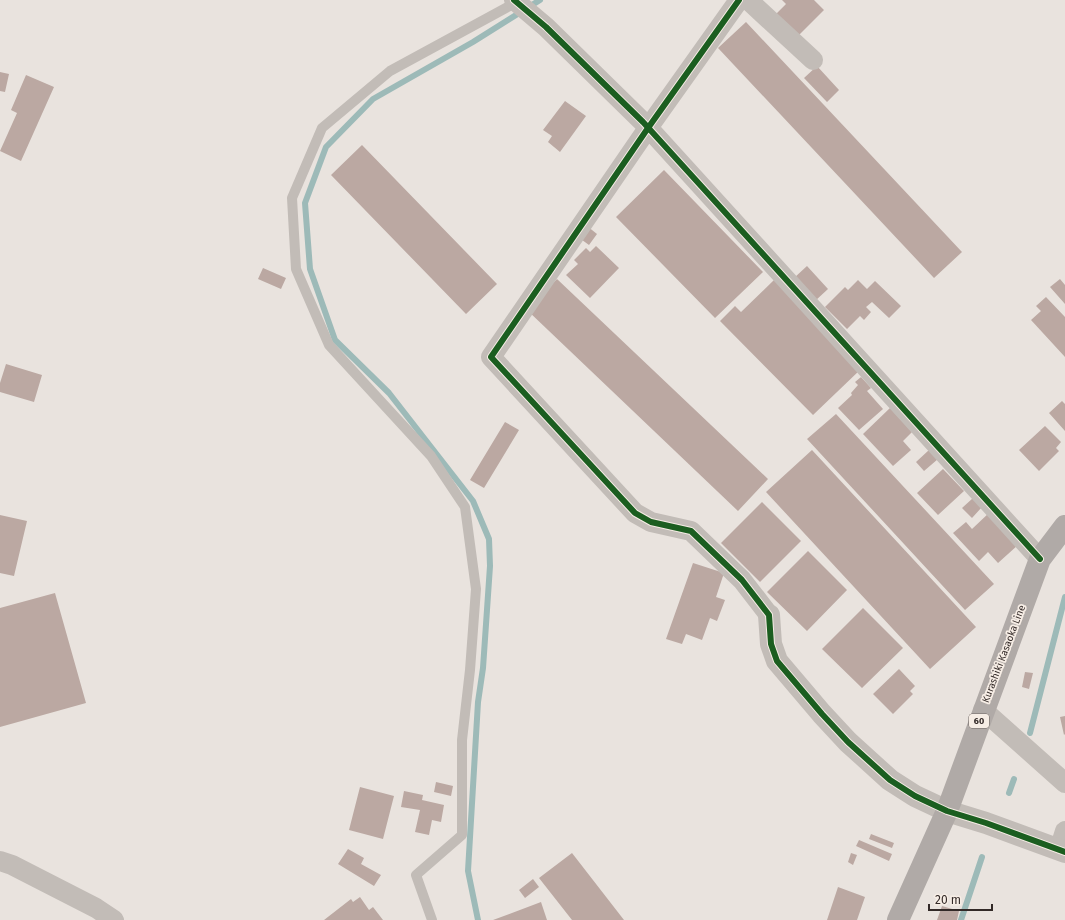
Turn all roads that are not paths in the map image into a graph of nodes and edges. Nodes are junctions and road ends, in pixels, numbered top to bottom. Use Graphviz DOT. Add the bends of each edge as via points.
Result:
graph roads {
  1 [pos="740,0"];
  2 [pos="748,0"];
  3 [pos="521,5"];
  4 [pos="813,60"];
  5 [pos="648,128"];
  6 [pos="1065,526"];
  7 [pos="1040,558"];
  8 [pos="769,615"];
  9 [pos="983,710"];
  10 [pos="1065,783"];
  11 [pos="947,811"];
  12 [pos="1063,844"];
  13 [pos="0,861"];
  14 [pos="114,920"];
  15 [pos="432,920"];
  16 [pos="898,920"];
  1 -- 5 [label="street"];
  2 -- 4 [label="street"];
  3 -- 5 [label="street"];
  3 -- 15 [label="lane" via="390,71 322,128 292,198 296,269 329,344 431,456 464,507 476,589 462,740 462,835 416,875"];
  5 -- 7 [label="street"];
  5 -- 8 [label="street" via="491,357 635,513 651,522 692,531 742,580"];
  6 -- 7 [label="main road, Kurashiki Kasaoka Line / 60"];
  7 -- 9 [label="main road, Kurashiki Kasaoka Line / 60"];
  8 -- 11 [label="street" via="771,644 777,661 822,714 890,780 915,796"];
  9 -- 10 [label="street"];
  9 -- 11 [label="main road, Kurashiki Kasaoka Line / 60"];
  11 -- 12 [label="street"];
  11 -- 16 [label="main road, Kurashiki Kasaoka Line / 60"];
  13 -- 14 [label="street" via="96,908"];
}
